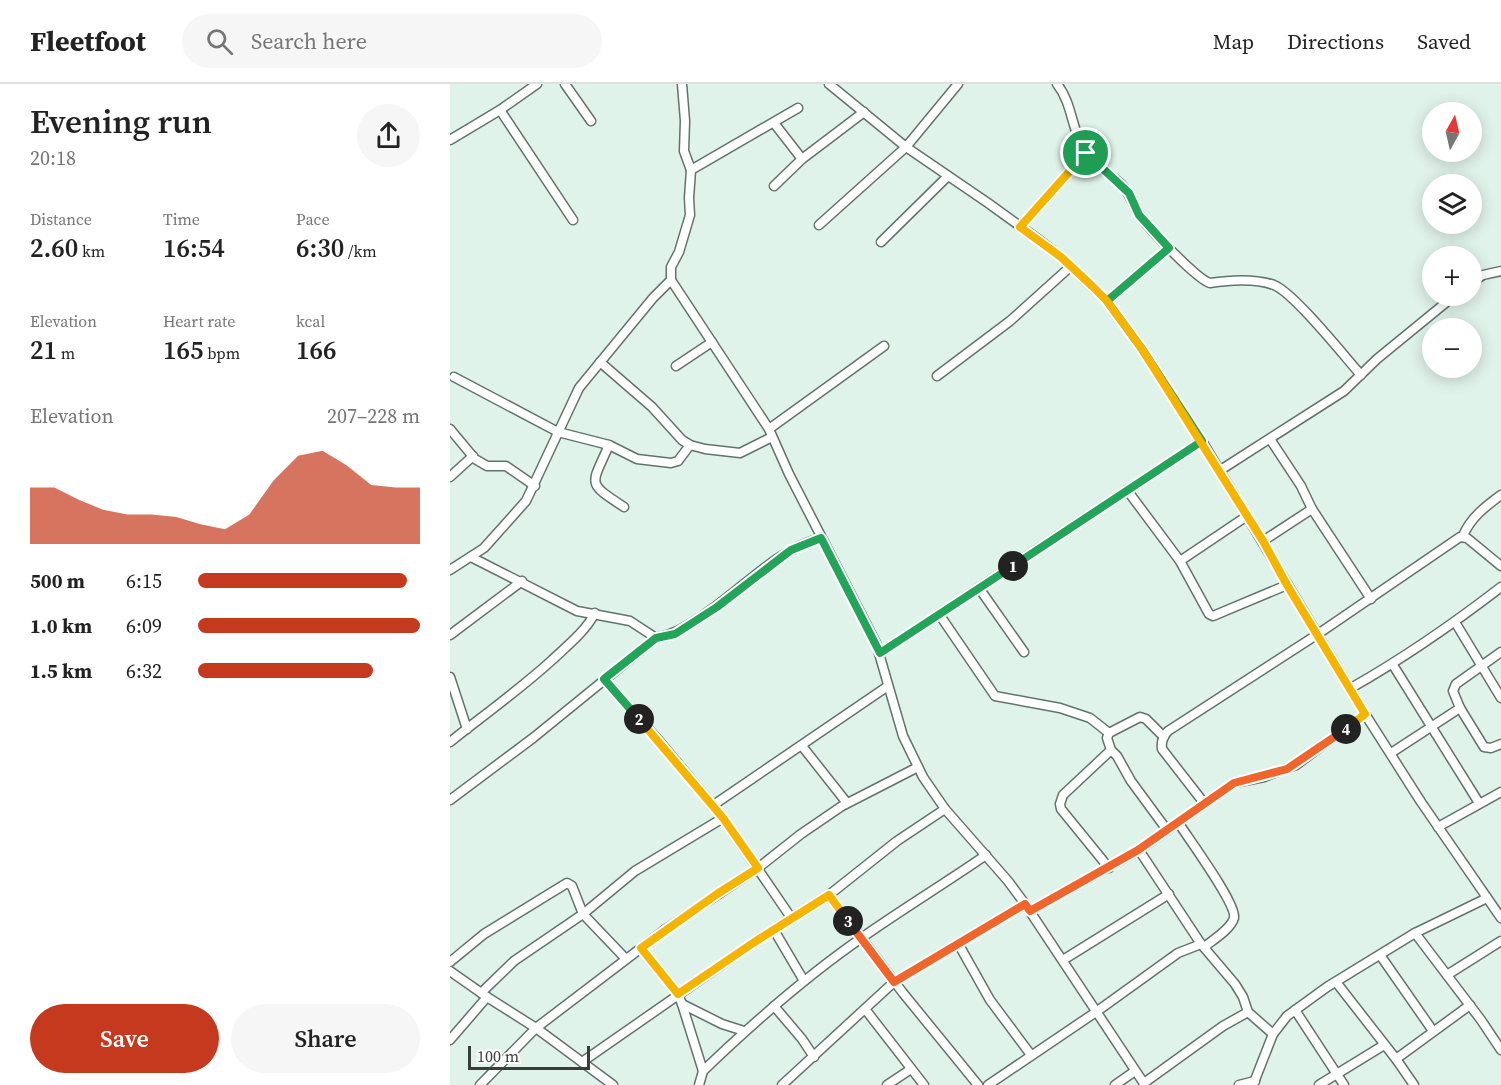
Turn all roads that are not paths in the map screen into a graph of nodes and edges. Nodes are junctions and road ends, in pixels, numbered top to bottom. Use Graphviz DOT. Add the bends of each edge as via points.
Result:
graph roads {
  1 [pos="537,84"];
  2 [pos="565,84"];
  3 [pos="682,84"];
  4 [pos="829,84"];
  5 [pos="958,84"];
  6 [pos="1057,84"];
  7 [pos="798,108"];
  8 [pos="500,110"];
  9 [pos="864,112"];
  10 [pos="591,121"];
  11 [pos="774,123"];
  12 [pos="450,140"];
  13 [pos="906,147"];
  14 [pos="1086,153"];
  15 [pos="802,159"];
  16 [pos="691,170"];
  17 [pos="948,176"];
  18 [pos="774,186"];
  19 [pos="573,220"];
  20 [pos="819,225"];
  21 [pos="1020,227"];
  22 [pos="881,242"];
  23 [pos="1169,248"];
  24 [pos="1070,267"];
  25 [pos="1501,271"];
  26 [pos="1482,276"];
  27 [pos="671,280"];
  28 [pos="1107,301"];
  29 [pos="1442,306"];
  30 [pos="712,342"];
  31 [pos="884,346"];
  32 [pos="600,362"];
  33 [pos="676,366"];
  34 [pos="1361,375"];
  35 [pos="937,376"];
  36 [pos="454,377"];
  37 [pos="450,429"];
  38 [pos="558,432"];
  39 [pos="771,433"];
  40 [pos="1270,439"];
  41 [pos="1202,441"];
  42 [pos="609,445"];
  43 [pos="690,445"];
  44 [pos="473,456"];
  45 [pos="1219,471"];
  46 [pos="450,477"];
  47 [pos="534,486"];
  48 [pos="1127,490"];
  49 [pos="1501,495"];
  50 [pos="624,507"];
  51 [pos="1312,509"];
  52 [pos="1247,516"];
  53 [pos="1463,536"];
  54 [pos="821,538"];
  55 [pos="1263,541"];
  56 [pos="471,557"];
  57 [pos="1180,561"];
  58 [pos="1500,565"];
  59 [pos="450,570"];
  60 [pos="522,581"];
  61 [pos="1287,585"];
  62 [pos="1501,587"];
  63 [pos="979,588"];
  64 [pos="1371,599"];
  65 [pos="595,614"];
  66 [pos="939,614"];
  67 [pos="1455,622"];
  68 [pos="1318,634"];
  69 [pos="450,635"];
  70 [pos="656,638"];
  71 [pos="1024,652"];
  72 [pos="1501,652"];
  73 [pos="880,653"];
  74 [pos="1393,664"];
  75 [pos="1481,665"];
  76 [pos="450,677"];
  77 [pos="604,679"];
  78 [pos="888,686"];
  79 [pos="1351,688"];
  80 [pos="1501,698"];
  81 [pos="1460,708"];
  82 [pos="1365,714"];
  83 [pos="1430,727"];
  84 [pos="467,729"];
  85 [pos="1109,733"];
  86 [pos="1164,737"];
  87 [pos="450,742"];
  88 [pos="1501,744"];
  89 [pos="802,746"];
  90 [pos="1111,750"];
  91 [pos="1390,753"];
  92 [pos="918,767"];
  93 [pos="1500,795"];
  94 [pos="450,800"];
  95 [pos="847,803"];
  96 [pos="1204,803"];
  97 [pos="1479,803"];
  98 [pos="712,806"];
  99 [pos="945,809"];
  100 [pos="723,818"];
  101 [pos="1178,822"];
  102 [pos="1438,827"];
  103 [pos="1167,830"];
  104 [pos="1138,850"];
  105 [pos="986,855"];
  106 [pos="758,868"];
  107 [pos="1109,868"];
  108 [pos="1169,894"];
  109 [pos="829,895"];
  110 [pos="1487,898"];
  111 [pos="1028,908"];
  112 [pos="583,914"];
  113 [pos="1501,918"];
  114 [pos="792,919"];
  115 [pos="774,930"];
  116 [pos="1415,933"];
  117 [pos="861,938"];
  118 [pos="1501,941"];
  119 [pos="959,945"];
  120 [pos="1203,945"];
  121 [pos="641,948"];
  122 [pos="1380,955"];
  123 [pos="625,958"];
  124 [pos="1063,960"];
  125 [pos="450,962"];
  126 [pos="450,971"];
  127 [pos="1447,975"];
  128 [pos="804,981"];
  129 [pos="894,982"];
  130 [pos="1336,982"];
  131 [pos="678,994"];
  132 [pos="484,995"];
  133 [pos="682,1004"];
  134 [pos="1470,1005"];
  135 [pos="774,1006"];
  136 [pos="865,1009"];
  137 [pos="1295,1010"];
  138 [pos="1096,1012"];
  139 [pos="1248,1012"];
  140 [pos="536,1028"];
  141 [pos="744,1031"];
  142 [pos="1433,1031"];
  143 [pos="1273,1034"];
  144 [pos="450,1040"];
  145 [pos="1384,1045"];
  146 [pos="1501,1050"];
  147 [pos="1031,1055"];
  148 [pos="814,1057"];
  149 [pos="1396,1059"];
  150 [pos="582,1062"];
  151 [pos="911,1070"];
  152 [pos="703,1071"];
  153 [pos="1135,1071"];
  154 [pos="1337,1074"];
  155 [pos="1254,1083"];
  156 [pos="992,1084"];
  157 [pos="1144,1084"];
  158 [pos="480,1085"];
  159 [pos="613,1085"];
  160 [pos="699,1085"];
  161 [pos="782,1085"];
  162 [pos="887,1085"];
  163 [pos="924,1085"];
  164 [pos="978,1085"];
  165 [pos="1115,1085"];
  166 [pos="1239,1085"];
  167 [pos="1319,1085"];
  168 [pos="1344,1085"];
  169 [pos="1414,1085"];
  1 -- 8 [label="street"];
  2 -- 10 [label="street"];
  3 -- 16 [label="street" via="684,151"];
  4 -- 9 [label="street"];
  5 -- 13 [label="street"];
  6 -- 14 [label="street" via="1069,104"];
  7 -- 11 [label="street"];
  8 -- 12 [label="street"];
  8 -- 19 [label="street"];
  9 -- 13 [label="street"];
  9 -- 15 [label="street"];
  11 -- 15 [label="street"];
  11 -- 16 [label="street"];
  13 -- 17 [label="street"];
  13 -- 20 [label="street"];
  14 -- 21 [label="street"];
  14 -- 23 [label="street" via="1129,193 1139,215"];
  15 -- 18 [label="street"];
  16 -- 27 [label="street" via="690,215"];
  17 -- 21 [label="street"];
  17 -- 22 [label="street"];
  21 -- 24 [label="street"];
  23 -- 28 [label="street"];
  23 -- 34 [label="street" via="1205,281 1249,281 1280,288"];
  24 -- 28 [label="street"];
  24 -- 35 [label="street" via="1010,321"];
  25 -- 26 [label="street"];
  27 -- 30 [label="street"];
  27 -- 32 [label="street"];
  28 -- 41 [label="street"];
  29 -- 34 [label="street"];
  30 -- 33 [label="street"];
  30 -- 39 [label="street"];
  31 -- 39 [label="street"];
  32 -- 38 [label="street" via="579,388"];
  32 -- 43 [label="street"];
  34 -- 40 [label="street" via="1344,391"];
  36 -- 38 [label="street"];
  37 -- 44 [label="street"];
  38 -- 42 [label="street"];
  38 -- 47 [label="street"];
  39 -- 43 [label="street" via="740,453"];
  39 -- 54 [label="street"];
  40 -- 45 [label="street"];
  40 -- 51 [label="street"];
  41 -- 45 [label="street"];
  41 -- 48 [label="street"];
  42 -- 43 [label="street" via="637,459 671,463 678,461"];
  42 -- 50 [label="street" via="595,484"];
  44 -- 46 [label="street"];
  44 -- 47 [label="street" via="487,466 506,466"];
  45 -- 52 [label="street"];
  47 -- 56 [label="street" via="505,527"];
  48 -- 57 [label="street"];
  48 -- 63 [label="street"];
  49 -- 53 [label="street" via="1468,524"];
  51 -- 55 [label="street"];
  51 -- 64 [label="street"];
  52 -- 55 [label="street"];
  52 -- 57 [label="street"];
  53 -- 58 [label="street"];
  53 -- 64 [label="street"];
  54 -- 70 [label="street" via="791,550 675,634"];
  54 -- 73 [label="street"];
  55 -- 61 [label="street"];
  56 -- 59 [label="street"];
  56 -- 60 [label="street"];
  57 -- 61 [label="street" via="1213,616"];
  60 -- 65 [label="street" via="576,610"];
  60 -- 69 [label="street"];
  61 -- 68 [label="street"];
  62 -- 67 [label="street"];
  63 -- 66 [label="street"];
  63 -- 71 [label="street"];
  64 -- 68 [label="street"];
  65 -- 70 [label="street" via="630,621"];
  65 -- 84 [label="street" via="570,644"];
  66 -- 73 [label="street"];
  66 -- 85 [label="street" via="995,696 1060,708 1090,718"];
  67 -- 74 [label="street"];
  67 -- 75 [label="street"];
  68 -- 79 [label="street"];
  68 -- 86 [label="street" via="1190,716"];
  70 -- 77 [label="street"];
  72 -- 75 [label="street"];
  73 -- 78 [label="street"];
  74 -- 79 [label="street"];
  74 -- 83 [label="street"];
  75 -- 80 [label="street"];
  75 -- 81 [label="street" via="1453,688"];
  76 -- 84 [label="street"];
  77 -- 94 [label="street"];
  77 -- 98 [label="street"];
  78 -- 89 [label="street"];
  78 -- 92 [label="street" via="903,736"];
  79 -- 82 [label="street"];
  81 -- 83 [label="street"];
  81 -- 88 [label="street" via="1484,747"];
  82 -- 91 [label="street"];
  82 -- 96 [label="street" via="1296,765 1234,783"];
  83 -- 91 [label="street"];
  83 -- 97 [label="street"];
  84 -- 87 [label="street"];
  85 -- 86 [label="street" via="1140,717"];
  85 -- 90 [label="street"];
  86 -- 96 [label="street" via="1162,749"];
  89 -- 95 [label="street"];
  89 -- 98 [label="street"];
  90 -- 103 [label="street"];
  90 -- 107 [label="street" via="1064,795 1060,804"];
  91 -- 102 [label="street"];
  92 -- 95 [label="street"];
  92 -- 99 [label="street"];
  93 -- 97 [label="street"];
  95 -- 106 [label="street"];
  96 -- 101 [label="street"];
  97 -- 102 [label="street"];
  98 -- 100 [label="street"];
  99 -- 105 [label="street"];
  99 -- 109 [label="street"];
  100 -- 106 [label="street"];
  100 -- 112 [label="street" via="649,862"];
  101 -- 103 [label="street"];
  101 -- 120 [label="street" via="1228,898 1234,914 1229,926"];
  102 -- 110 [label="street"];
  103 -- 104 [label="street"];
  104 -- 107 [label="street"];
  104 -- 108 [label="street"];
  105 -- 111 [label="street"];
  105 -- 117 [label="street"];
  106 -- 114 [label="street"];
  106 -- 121 [label="street"];
  107 -- 111 [label="street"];
  108 -- 120 [label="street"];
  108 -- 124 [label="street"];
  109 -- 114 [label="street"];
  109 -- 117 [label="street"];
  110 -- 113 [label="street"];
  110 -- 116 [label="street"];
  111 -- 119 [label="street"];
  111 -- 124 [label="street"];
  112 -- 123 [label="street"];
  112 -- 125 [label="street" via="572,886 565,884 484,934"];
  112 -- 132 [label="street" via="514,961"];
  114 -- 115 [label="street"];
  115 -- 128 [label="street"];
  115 -- 131 [label="street"];
  116 -- 122 [label="street"];
  116 -- 127 [label="street"];
  117 -- 128 [label="street"];
  117 -- 129 [label="street"];
  118 -- 127 [label="street"];
  119 -- 129 [label="street"];
  119 -- 147 [label="street" via="990,1000"];
  120 -- 138 [label="street" via="1178,954"];
  120 -- 139 [label="street" via="1235,984"];
  121 -- 123 [label="street"];
  121 -- 131 [label="street"];
  122 -- 130 [label="street"];
  122 -- 142 [label="street"];
  123 -- 140 [label="street"];
  124 -- 138 [label="street"];
  126 -- 132 [label="street"];
  127 -- 134 [label="street"];
  128 -- 135 [label="street"];
  129 -- 136 [label="street"];
  129 -- 164 [label="street"];
  130 -- 137 [label="street"];
  130 -- 145 [label="street"];
  131 -- 133 [label="street"];
  131 -- 150 [label="street"];
  132 -- 140 [label="street"];
  132 -- 144 [label="street"];
  133 -- 141 [label="street"];
  133 -- 152 [label="street"];
  134 -- 142 [label="street"];
  134 -- 146 [label="street"];
  135 -- 141 [label="street"];
  135 -- 148 [label="street"];
  136 -- 148 [label="street"];
  136 -- 151 [label="street"];
  137 -- 143 [label="street"];
  137 -- 154 [label="street"];
  138 -- 147 [label="street"];
  138 -- 153 [label="street"];
  139 -- 143 [label="street"];
  139 -- 157 [label="street"];
  140 -- 150 [label="street"];
  140 -- 158 [label="street"];
  141 -- 152 [label="street"];
  142 -- 149 [label="street"];
  143 -- 155 [label="street"];
  145 -- 149 [label="street"];
  145 -- 154 [label="street"];
  147 -- 156 [label="street"];
  148 -- 161 [label="street"];
  149 -- 169 [label="street"];
  150 -- 159 [label="street"];
  151 -- 162 [label="street"];
  151 -- 163 [label="street"];
  152 -- 160 [label="street"];
  153 -- 157 [label="street"];
  153 -- 165 [label="street"];
  154 -- 167 [label="street"];
  154 -- 168 [label="street"];
  155 -- 166 [label="street"];
}
